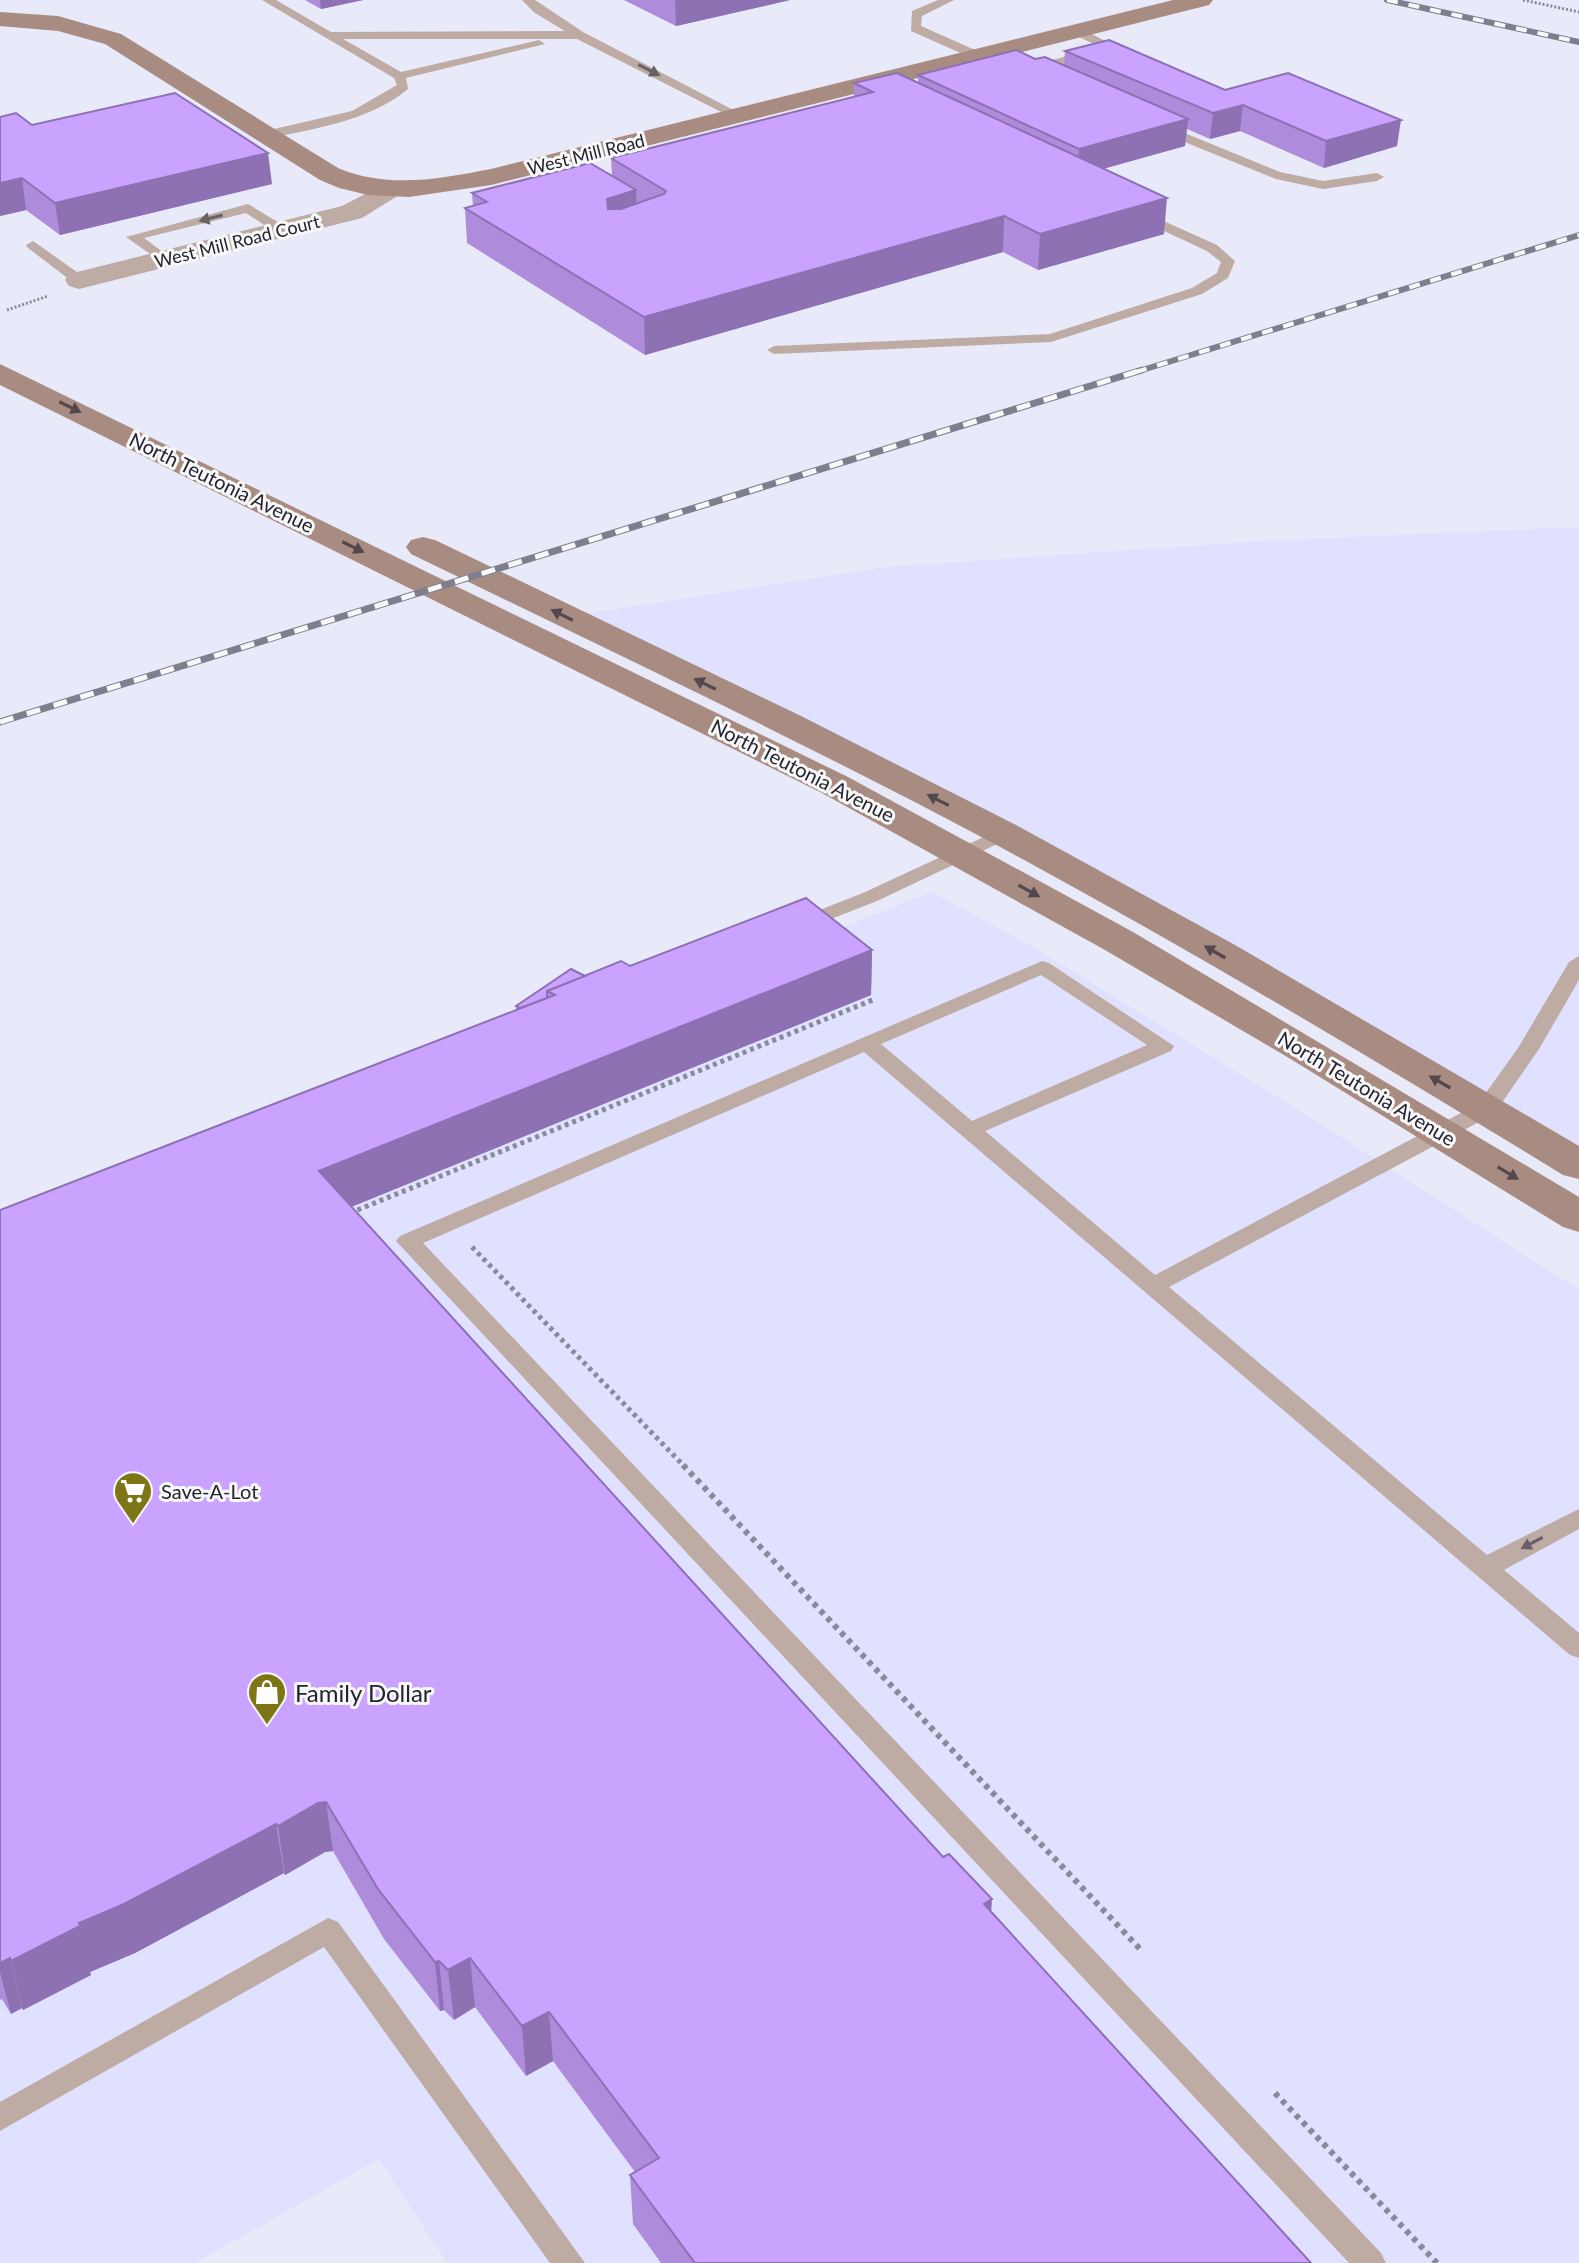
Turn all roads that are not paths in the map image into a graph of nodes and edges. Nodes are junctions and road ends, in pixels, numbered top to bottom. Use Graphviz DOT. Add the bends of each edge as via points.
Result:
graph roads {
  1 [pos="268,0"];
  2 [pos="528,0"];
  3 [pos="948,0"];
  4 [pos="1201,0"];
  5 [pos="0,19"];
  6 [pos="1077,31"];
  7 [pos="329,35"];
  8 [pos="579,35"];
  9 [pos="1005,61"];
  10 [pos="399,76"];
  11 [pos="1050,79"];
  12 [pos="739,116"];
  13 [pos="1143,120"];
  14 [pos="266,135"];
  15 [pos="1377,177"];
  16 [pos="390,189"];
  17 [pos="1126,207"];
  18 [pos="281,230"];
  19 [pos="33,245"];
  20 [pos="163,259"];
  21 [pos="79,280"];
  22 [pos="774,350"];
  23 [pos="37,359"];
  24 [pos="0,373"];
  25 [pos="323,498"];
  26 [pos="394,533"];
  27 [pos="1003,834"];
  28 [pos="961,853"];
  29 [pos="782,932"];
  30 [pos="1579,962"];
  31 [pos="866,1042"];
  32 [pos="1486,1109"];
  33 [pos="969,1130"];
  34 [pos="1441,1132"];
  35 [pos="1579,1165"];
  36 [pos="1579,1217"];
  37 [pos="1153,1286"];
  38 [pos="1579,1518"];
  39 [pos="1485,1568"];
  40 [pos="1576,1642"];
  41 [pos="0,2118"];
  42 [pos="569,2263"];
  43 [pos="1370,2263"];
  1 -- 7 [label="lane"];
  2 -- 8 [label="lane"];
  3 -- 9 [label="lane" via="916,14 915,28"];
  4 -- 6 [label="main road, West Mill Road"];
  5 -- 14 [label="main road, West Mill Road" via="91,29"];
  6 -- 9 [label="main road, West Mill Road"];
  6 -- 9 [label="lane" via="1108,46"];
  7 -- 8 [label="lane"];
  7 -- 10 [label="lane"];
  8 -- 10 [label="lane"];
  8 -- 12 [label="lane, one-way"];
  9 -- 11 [label="lane"];
  9 -- 12 [label="main road, West Mill Road"];
  10 -- 14 [label="lane" via="404,86 388,101"];
  12 -- 16 [label="main road, West Mill Road" via="554,168"];
  13 -- 15 [label="lane" via="1276,175 1323,185"];
  14 -- 16 [label="main road, West Mill Road" via="343,181"];
  16 -- 18 [label="street, West Mill Road Court" via="352,212"];
  17 -- 22 [label="lane" via="1212,248 1228,261 1223,275 1197,291 1051,338"];
  18 -- 20 [label="street, West Mill Road Court"];
  18 -- 20 [label="lane, one-way" via="248,208 133,237"];
  19 -- 21 [label="lane"];
  20 -- 21 [label="street, West Mill Road Court"];
  23 -- 25 [label="main road, North Teutonia Avenue"];
  24 -- 28 [label="main road, North Teutonia Avenue, one-way" via="835,785"];
  27 -- 26 [label="main road, North Teutonia Avenue, one-way"];
  27 -- 28 [label="lane"];
  32 -- 27 [label="main road, North Teutonia Avenue, one-way"];
  28 -- 29 [label="lane"];
  28 -- 34 [label="main road, North Teutonia Avenue, one-way"];
  30 -- 32 [label="lane"];
  31 -- 33 [label="lane"];
  31 -- 33 [label="lane" via="1042,967 1163,1046"];
  31 -- 43 [label="lane" via="408,1241"];
  32 -- 34 [label="lane"];
  32 -- 35 [label="main road, North Teutonia Avenue"];
  33 -- 37 [label="lane"];
  34 -- 36 [label="main road, North Teutonia Avenue, one-way"];
  34 -- 37 [label="lane"];
  37 -- 39 [label="lane"];
  38 -- 39 [label="lane, one-way"];
  39 -- 40 [label="lane"];
  41 -- 42 [label="lane" via="328,1930"];
}
